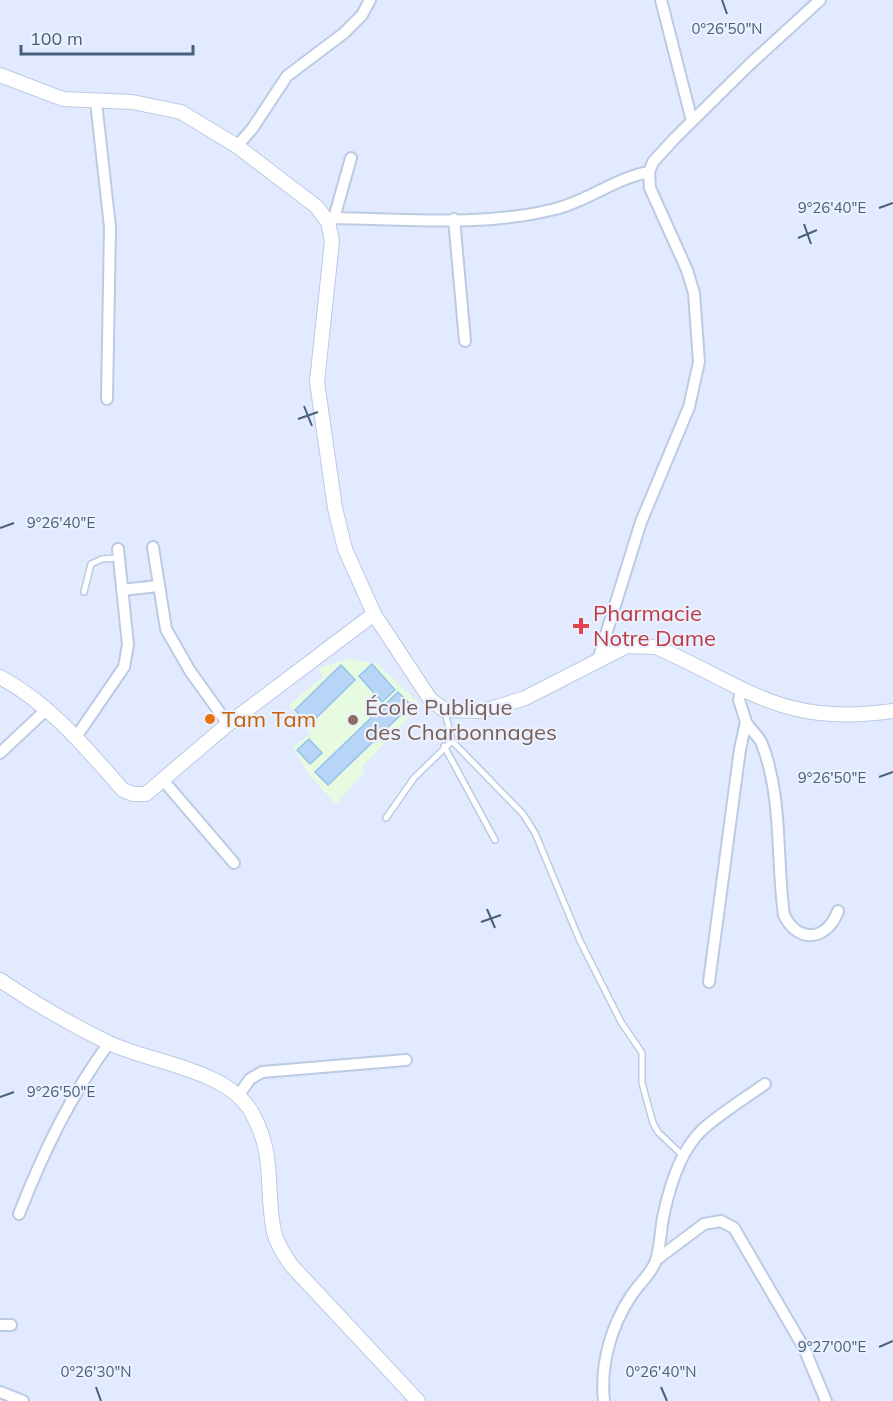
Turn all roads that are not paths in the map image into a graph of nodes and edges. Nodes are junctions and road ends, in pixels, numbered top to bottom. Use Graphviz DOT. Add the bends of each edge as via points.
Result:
graph roads {
  1 [pos="370,0"];
  2 [pos="661,0"];
  3 [pos="820,0"];
  4 [pos="0,75"];
  5 [pos="96,102"];
  6 [pos="692,121"];
  7 [pos="237,146"];
  8 [pos="351,158"];
  9 [pos="649,172"];
  10 [pos="454,219"];
  11 [pos="331,220"];
  12 [pos="465,341"];
  13 [pos="107,399"];
  14 [pos="153,547"];
  15 [pos="119,554"];
  16 [pos="158,586"];
  17 [pos="122,590"];
  18 [pos="84,592"];
  19 [pos="374,615"];
  20 [pos="598,660"];
  21 [pos="0,677"];
  22 [pos="741,690"];
  23 [pos="47,709"];
  24 [pos="444,710"];
  25 [pos="893,711"];
  26 [pos="746,722"];
  27 [pos="228,724"];
  28 [pos="76,736"];
  29 [pos="452,741"];
  30 [pos="444,746"];
  31 [pos="0,753"];
  32 [pos="162,779"];
  33 [pos="386,818"];
  34 [pos="495,840"];
  35 [pos="234,863"];
  36 [pos="838,910"];
  37 [pos="709,982"];
  38 [pos="2,986"];
  39 [pos="109,1043"];
  40 [pos="406,1060"];
  41 [pos="765,1084"];
  42 [pos="238,1096"];
  43 [pos="683,1156"];
  44 [pos="19,1214"];
  45 [pos="656,1260"];
  46 [pos="0,1392"];
  47 [pos="23,1401"];
  48 [pos="418,1401"];
  49 [pos="604,1401"];
  50 [pos="826,1401"];
  1 -- 7 [label="street" via="344,33 287,76"];
  2 -- 6 [label="street"];
  3 -- 6 [label="street"];
  4 -- 5 [label="street" via="48,95"];
  5 -- 7 [label="street" via="132,102 181,112"];
  5 -- 13 [label="street" via="110,227"];
  6 -- 9 [label="street" via="653,162"];
  7 -- 11 [label="street"];
  8 -- 11 [label="street"];
  9 -- 10 [label="street" via="554,209"];
  9 -- 20 [label="street" via="650,188 694,293 699,362 689,407 641,522"];
  10 -- 11 [label="street"];
  10 -- 12 [label="street"];
  11 -- 19 [label="street" via="332,241 318,354 319,404 345,549"];
  14 -- 16 [label="street"];
  15 -- 17 [label="street"];
  15 -- 18 [label="lane" via="91,564"];
  16 -- 17 [label="street"];
  16 -- 27 [label="street" via="166,628 176,649"];
  17 -- 28 [label="street" via="128,645 124,667"];
  19 -- 24 [label="street" via="430,699"];
  19 -- 27 [label="street"];
  20 -- 22 [label="street" via="627,646 656,647"];
  20 -- 24 [label="street" via="525,698 480,711"];
  21 -- 23 [label="street"];
  22 -- 25 [label="street" via="785,708 830,716"];
  22 -- 26 [label="street" via="739,700"];
  23 -- 28 [label="street"];
  23 -- 31 [label="street"];
  24 -- 29 [label="lane"];
  26 -- 36 [label="street" via="761,742 772,777 784,915 791,929 814,935 827,930"];
  26 -- 37 [label="street"];
  27 -- 32 [label="street"];
  28 -- 32 [label="street" via="123,790 146,794"];
  29 -- 30 [label="lane"];
  29 -- 43 [label="lane" via="523,814 535,833 566,912 621,1022 642,1053 642,1083 653,1122"];
  30 -- 33 [label="lane" via="414,778"];
  30 -- 34 [label="lane"];
  32 -- 35 [label="street"];
  38 -- 39 [label="street"];
  39 -- 42 [label="street" via="222,1084"];
  39 -- 44 [label="street" via="83,1078 51,1137"];
  40 -- 42 [label="street" via="262,1072 250,1079"];
  41 -- 43 [label="street" via="701,1131"];
  42 -- 48 [label="street" via="251,1110 270,1160 274,1234 281,1250"];
  43 -- 45 [label="street" via="663,1213"];
  45 -- 49 [label="street" via="618,1322 605,1358"];
  45 -- 50 [label="street" via="704,1224 721,1221 734,1228 804,1348"];
  46 -- 47 [label="street"];
}
